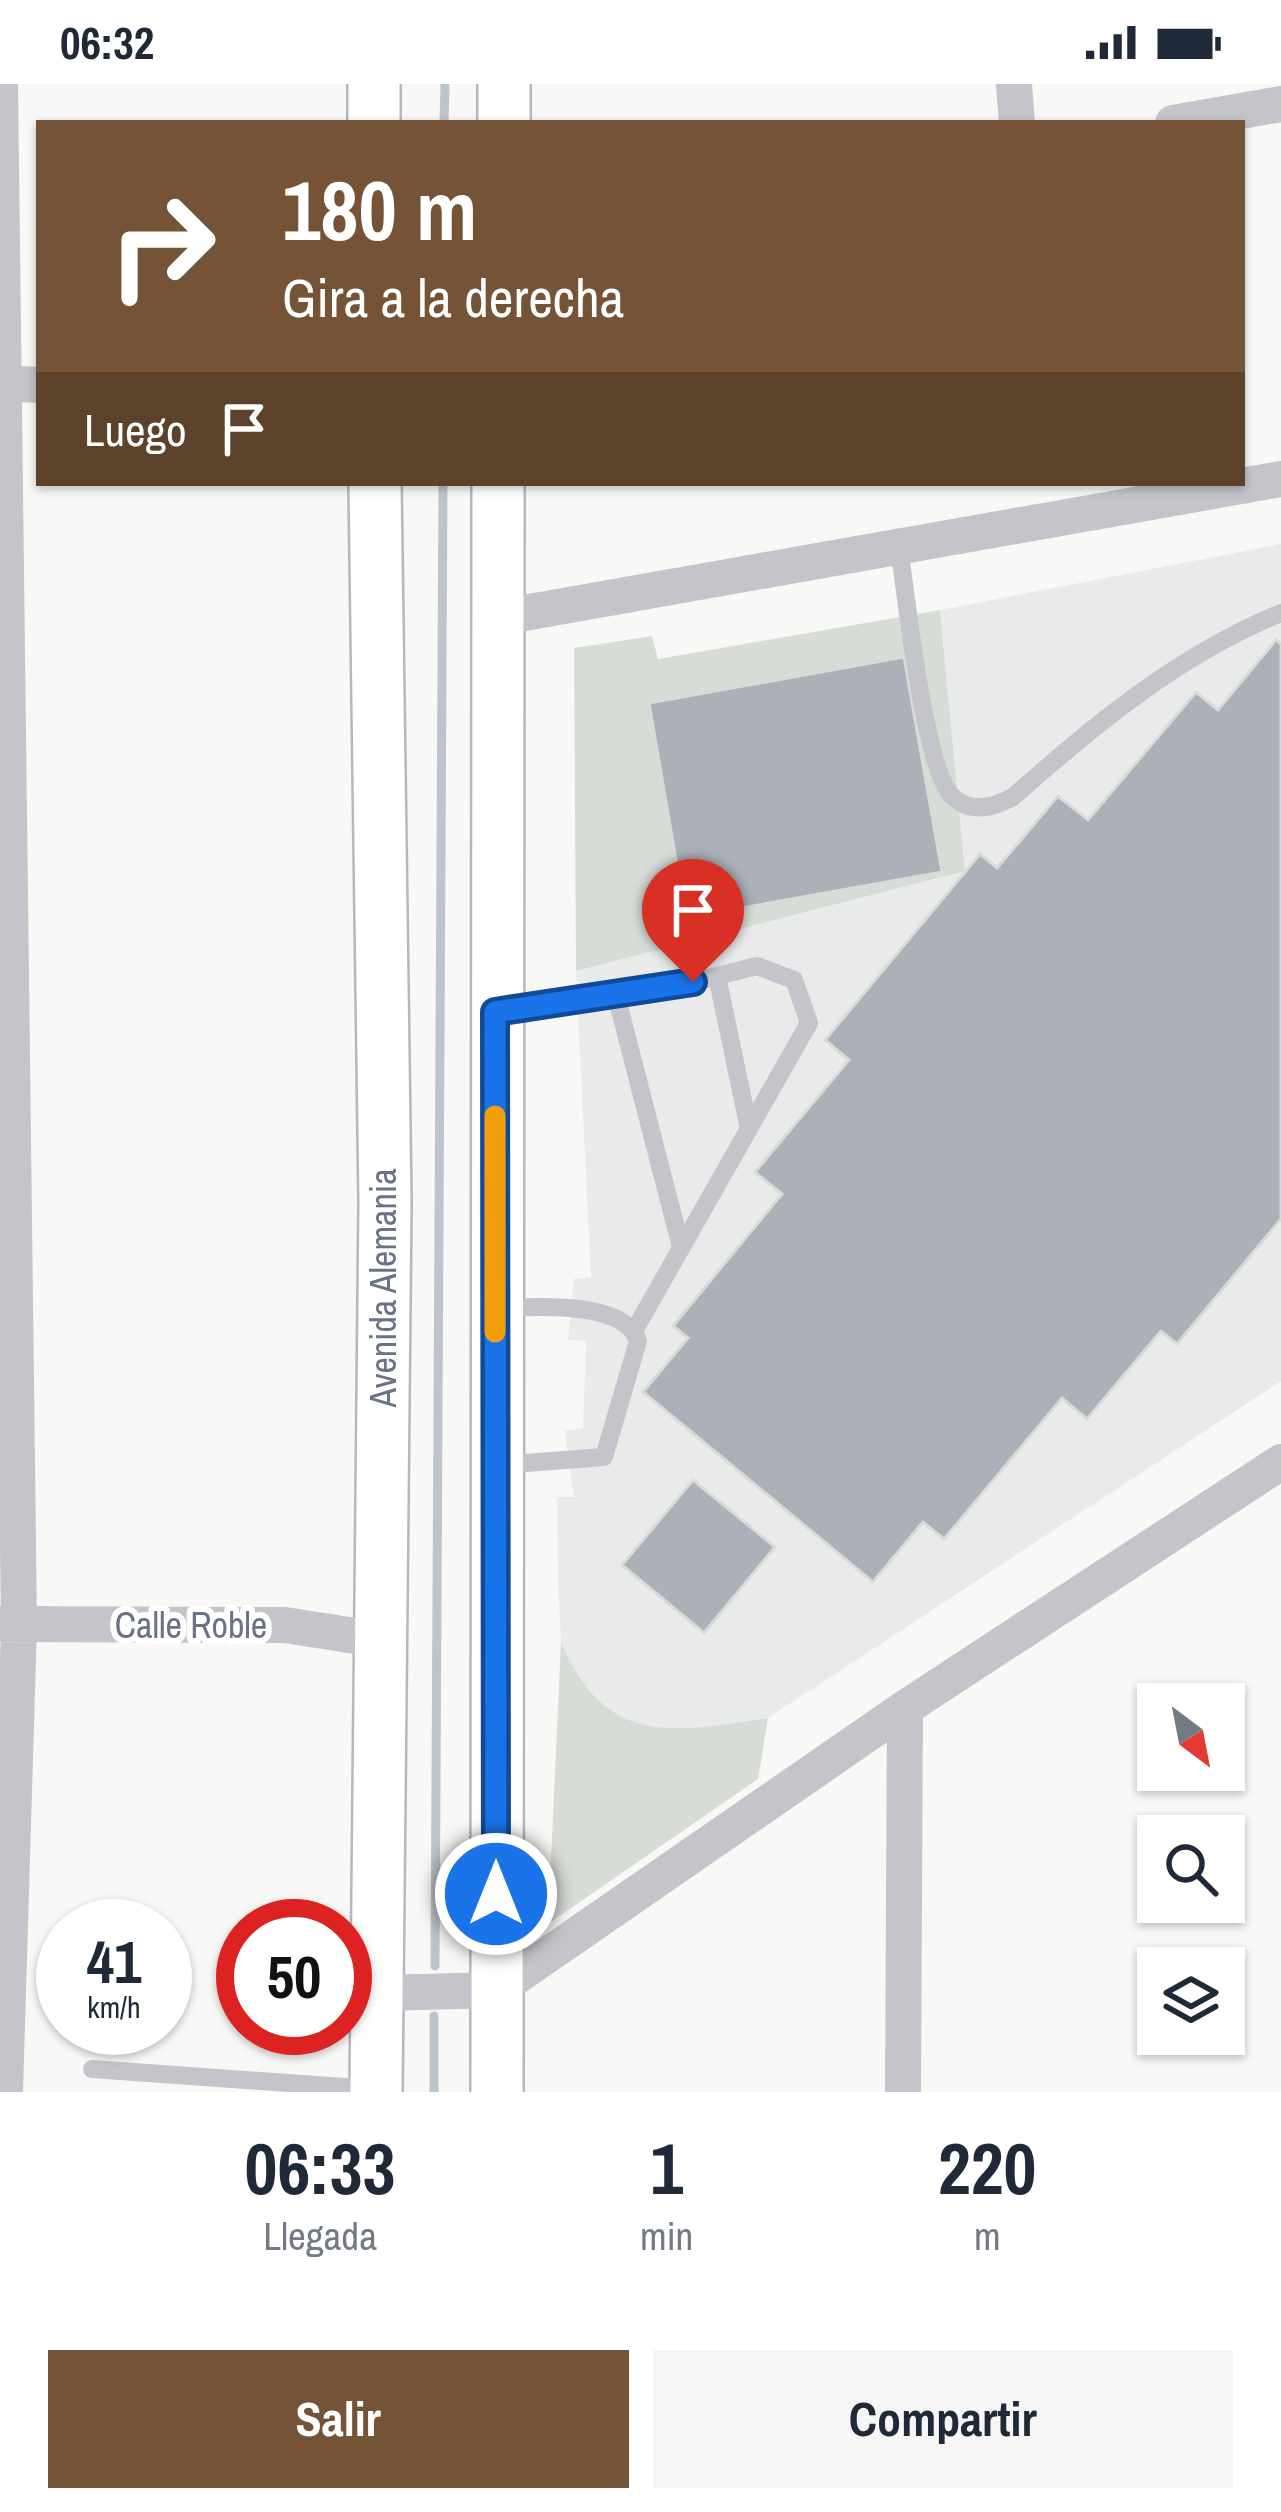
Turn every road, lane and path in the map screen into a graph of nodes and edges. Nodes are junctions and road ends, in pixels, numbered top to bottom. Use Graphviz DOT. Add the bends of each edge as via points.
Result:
graph roads {
  1 [pos="0,84"];
  2 [pos="374,84"];
  3 [pos="504,84"];
  4 [pos="1014,84"];
  5 [pos="1281,104"];
  6 [pos="374,120"];
  7 [pos="504,120"];
  8 [pos="1017,120"];
  9 [pos="1190,120"];
  10 [pos="0,383"];
  11 [pos="36,385"];
  12 [pos="1281,479"];
  13 [pos="1245,485"];
  14 [pos="375,486"];
  15 [pos="498,486"];
  16 [pos="1242,486"];
  17 [pos="899,547"];
  18 [pos="1281,614"];
  19 [pos="496,619"];
  20 [pos="717,976"];
  21 [pos="616,995"];
  22 [pos="495,1012"];
  23 [pos="748,1129"];
  24 [pos="681,1247"];
  25 [pos="495,1308"];
  26 [pos="634,1330"];
  27 [pos="1281,1462"];
  28 [pos="496,1465"];
  29 [pos="9,1624"];
  30 [pos="381,1640"];
  31 [pos="905,1708"];
  32 [pos="497,1990"];
  33 [pos="380,1993"];
  34 [pos="92,2069"];
  35 [pos="376,2091"];
  36 [pos="5,2092"];
  37 [pos="497,2092"];
  38 [pos="903,2092"];
  1 -- 10 [label="street"];
  2 -- 6 [label="main road"];
  3 -- 7 [label="main road"];
  4 -- 8 [label="street"];
  5 -- 9 [label="street"];
  10 -- 11 [label="street"];
  10 -- 29 [label="street"];
  12 -- 13 [label="street"];
  14 -- 30 [label="main road, Avenida Alemania" via="385,1202"];
  15 -- 19 [label="main road"];
  16 -- 17 [label="street"];
  17 -- 18 [label="lane" via="928,733 949,794 970,807 996,807 1135,697 1224,637"];
  17 -- 19 [label="street"];
  19 -- 22 [label="main road"];
  20 -- 21 [label="lane"];
  20 -- 23 [label="lane"];
  20 -- 23 [label="lane" via="757,966 781,972 794,980 809,1023"];
  21 -- 22 [label="lane"];
  21 -- 24 [label="lane"];
  22 -- 25 [label="main road"];
  23 -- 24 [label="lane"];
  24 -- 26 [label="lane"];
  25 -- 26 [label="lane" via="571,1306"];
  25 -- 28 [label="main road"];
  26 -- 28 [label="lane" via="638,1341 604,1457"];
  27 -- 31 [label="street"];
  28 -- 32 [label="main road"];
  29 -- 30 [label="street, Calle Roble" via="285,1625"];
  29 -- 36 [label="street"];
  30 -- 33 [label="main road, Avenida Alemania"];
  31 -- 32 [label="street"];
  31 -- 38 [label="street"];
  32 -- 33 [label="street"];
  32 -- 37 [label="main road"];
  33 -- 35 [label="main road, Avenida Alemania"];
  34 -- 35 [label="lane"];
}
